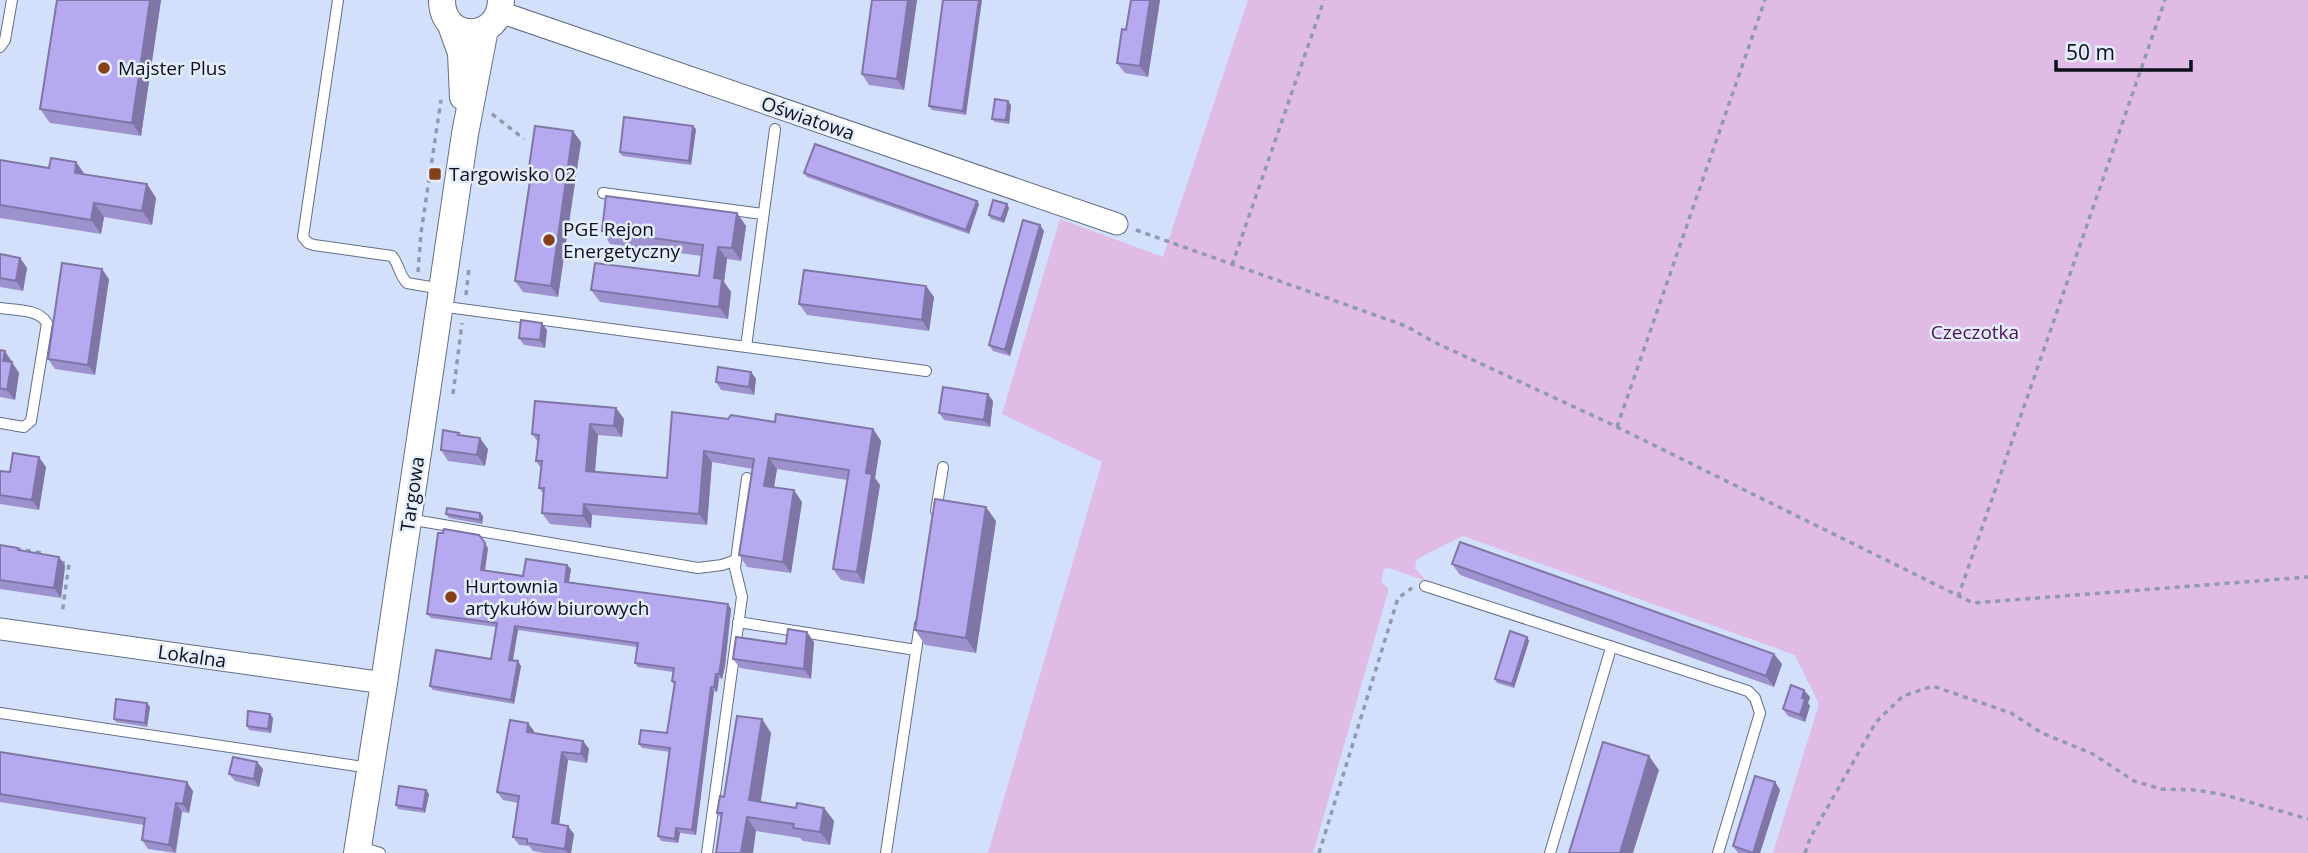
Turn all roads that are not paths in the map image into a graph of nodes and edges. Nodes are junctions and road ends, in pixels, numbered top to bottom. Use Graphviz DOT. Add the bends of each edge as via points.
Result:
graph roads {
  1 [pos="12,0"];
  2 [pos="338,0"];
  3 [pos="444,6"];
  4 [pos="495,14"];
  5 [pos="0,47"];
  6 [pos="775,129"];
  7 [pos="465,134"];
  8 [pos="603,193"];
  9 [pos="763,214"];
  10 [pos="1117,224"];
  11 [pos="433,293"];
  12 [pos="0,308"];
  13 [pos="746,347"];
  14 [pos="926,371"];
  15 [pos="0,423"];
  16 [pos="943,467"];
  17 [pos="747,478"];
  18 [pos="408,519"];
  19 [pos="935,519"];
  20 [pos="736,560"];
  21 [pos="1425,586"];
  22 [pos="922,611"];
  23 [pos="738,622"];
  24 [pos="0,629"];
  25 [pos="1611,648"];
  26 [pos="916,650"];
  27 [pos="384,683"];
  28 [pos="0,713"];
  29 [pos="370,768"];
  30 [pos="365,851"];
  31 [pos="707,853"];
  32 [pos="886,853"];
  33 [pos="1550,853"];
  34 [pos="1718,853"];
  1 -- 5 [label="lane"];
  2 -- 11 [label="lane" via="303,237 314,245 392,256 407,283"];
  3 -- 4 [label="street" via="464,32 478,32"];
  3 -- 7 [label="street, Targowa" via="461,53"];
  4 -- 7 [label="street, Targowa"];
  4 -- 10 [label="street, Oświatowa"];
  6 -- 9 [label="lane"];
  7 -- 11 [label="street, Targowa"];
  8 -- 9 [label="lane"];
  9 -- 13 [label="lane"];
  11 -- 13 [label="lane"];
  11 -- 18 [label="street, Targowa"];
  12 -- 15 [label="lane" via="37,314 47,323 32,421 24,427"];
  13 -- 14 [label="lane"];
  16 -- 19 [label="lane"];
  17 -- 20 [label="lane"];
  18 -- 20 [label="lane" via="698,568"];
  18 -- 27 [label="street, Targowa"];
  20 -- 23 [label="lane" via="742,597"];
  21 -- 25 [label="lane"];
  22 -- 26 [label="lane"];
  23 -- 26 [label="lane"];
  23 -- 31 [label="lane"];
  24 -- 27 [label="street, Lokalna"];
  25 -- 33 [label="lane"];
  25 -- 34 [label="lane" via="1748,691 1755,698 1760,713"];
  26 -- 32 [label="lane"];
  27 -- 29 [label="street, Targowa"];
  28 -- 29 [label="lane"];
  29 -- 30 [label="street, Targowa"];
}
